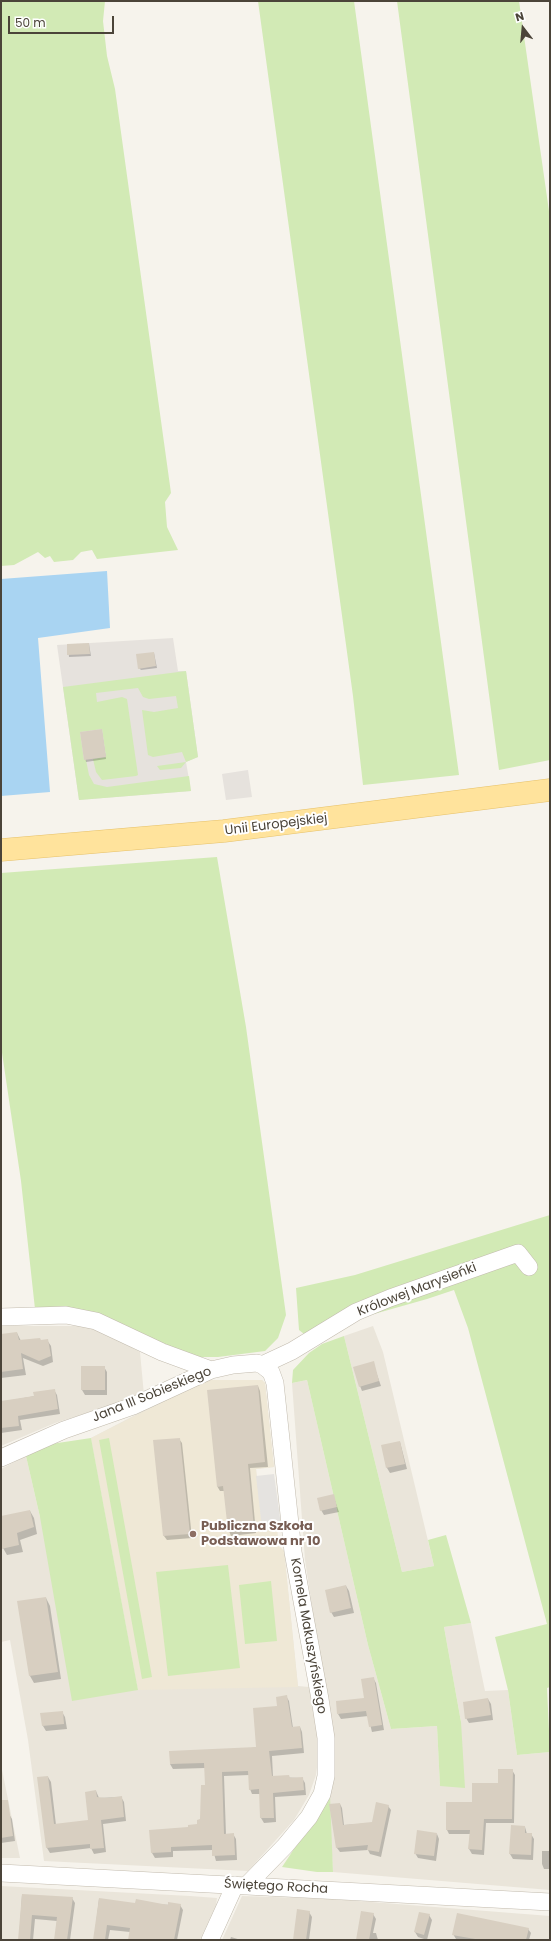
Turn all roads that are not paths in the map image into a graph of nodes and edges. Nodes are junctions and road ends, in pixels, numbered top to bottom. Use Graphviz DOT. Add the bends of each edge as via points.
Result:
graph roads {
  1 [pos="550,790"];
  2 [pos="1,850"];
  3 [pos="529,1267"];
  4 [pos="1,1317"];
  5 [pos="262,1365"];
  6 [pos="211,1370"];
  7 [pos="1,1458"];
  8 [pos="1,1873"];
  9 [pos="241,1885"];
  10 [pos="550,1902"];
  11 [pos="210,1940"];
  1 -- 2 [label="main road, Unii Europejskiej" via="224,831"];
  3 -- 5 [label="street, Królowej Marysieńki" via="518,1253 390,1298 356,1312 292,1351"];
  4 -- 6 [label="street" via="66,1315 96,1320 162,1352"];
  5 -- 6 [label="street, Jana III Sobieskiego" via="233,1365"];
  5 -- 9 [label="street, Kornela Makuszyńskiego" via="271,1372 275,1380 293,1552 320,1698 326,1738 326,1770 322,1794 309,1817 285,1846"];
  6 -- 7 [label="street, Jana III Sobieskiego" via="133,1406 64,1430"];
  8 -- 9 [label="street, Świętego Rocha"];
  9 -- 10 [label="street, Świętego Rocha"];
  9 -- 11 [label="street, Kornela Makuszyńskiego"];
}
